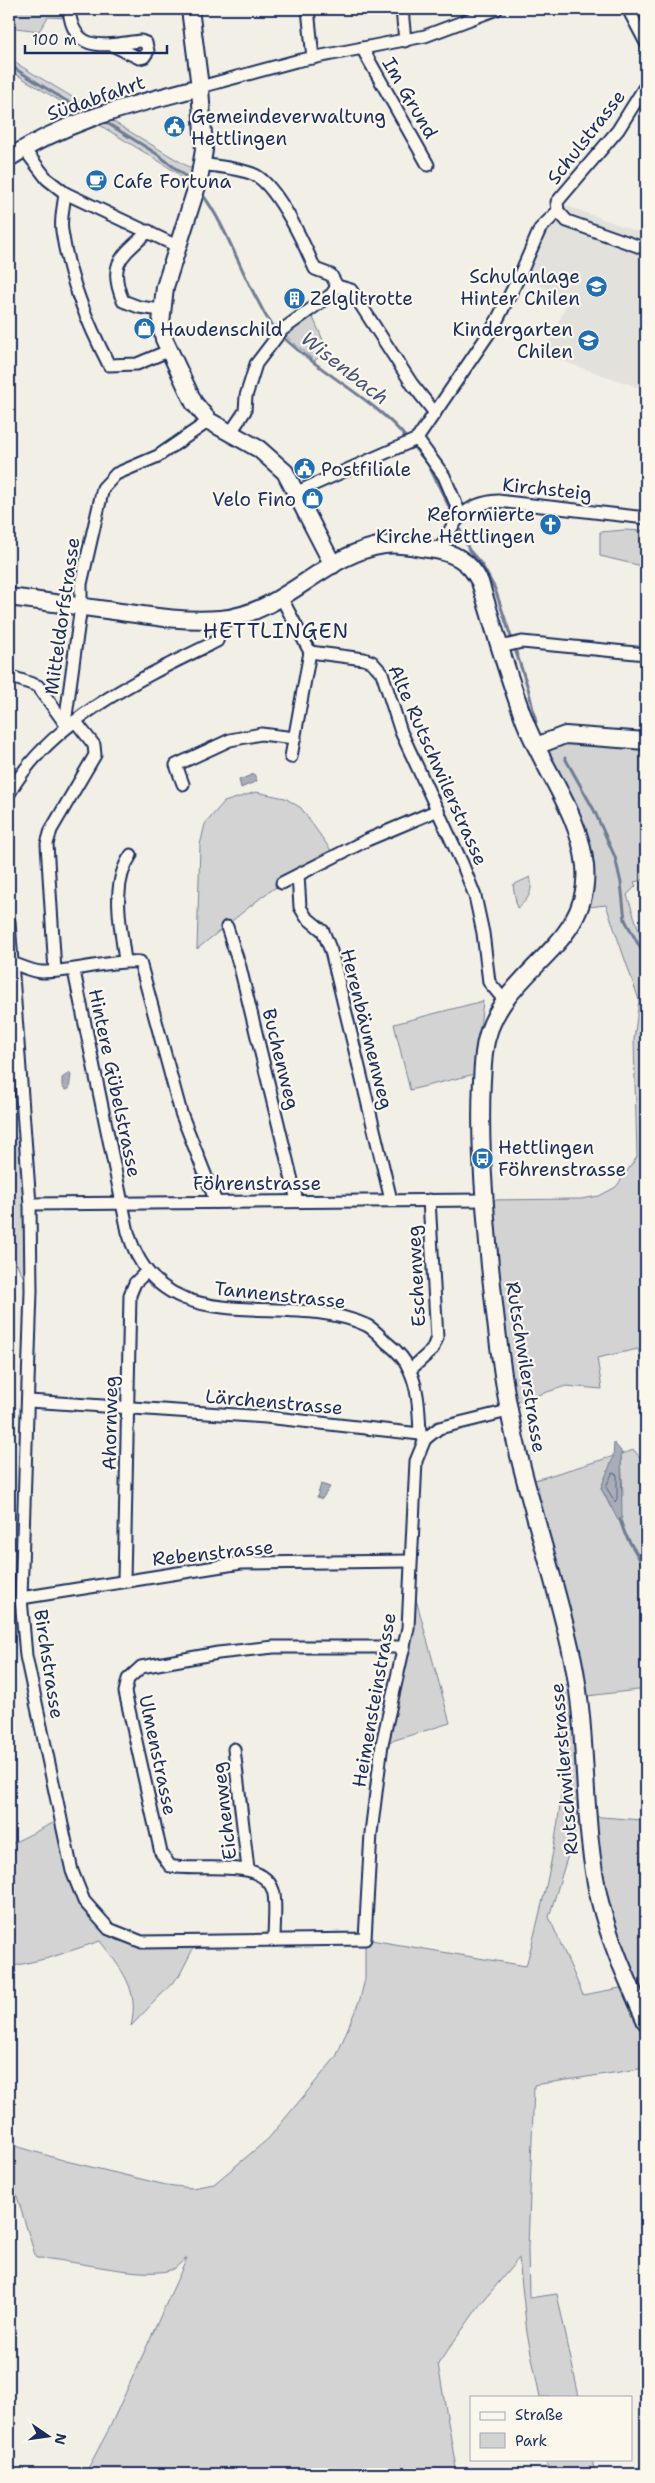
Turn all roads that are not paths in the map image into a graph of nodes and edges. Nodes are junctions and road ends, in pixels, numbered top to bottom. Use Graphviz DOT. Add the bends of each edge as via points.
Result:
graph roads {
  1 [pos="69,9"];
  2 [pos="190,9"];
  3 [pos="308,9"];
  4 [pos="402,9"];
  5 [pos="497,9"];
  6 [pos="628,9"];
  7 [pos="405,41"];
  8 [pos="646,43"];
  9 [pos="114,46"];
  10 [pos="362,48"];
  11 [pos="313,58"];
  12 [pos="646,84"];
  13 [pos="200,87"];
  14 [pos="24,149"];
  15 [pos="9,158"];
  16 [pos="428,165"];
  17 [pos="199,179"];
  18 [pos="65,193"];
  19 [pos="558,211"];
  20 [pos="149,231"];
  21 [pos="177,246"];
  22 [pos="646,249"];
  23 [pos="337,286"];
  24 [pos="161,310"];
  25 [pos="168,351"];
  26 [pos="435,413"];
  27 [pos="209,421"];
  28 [pos="231,432"];
  29 [pos="411,442"];
  30 [pos="297,492"];
  31 [pos="646,518"];
  32 [pos="458,520"];
  33 [pos="440,550"];
  34 [pos="333,565"];
  35 [pos="9,597"];
  36 [pos="282,599"];
  37 [pos="80,606"];
  38 [pos="221,619"];
  39 [pos="503,646"];
  40 [pos="310,652"];
  41 [pos="646,654"];
  42 [pos="9,676"];
  43 [pos="71,724"];
  44 [pos="295,738"];
  45 [pos="646,741"];
  46 [pos="536,746"];
  47 [pos="291,757"];
  48 [pos="183,784"];
  49 [pos="9,794"];
  50 [pos="438,810"];
  51 [pos="131,855"];
  52 [pos="298,875"];
  53 [pos="282,883"];
  54 [pos="9,922"];
  55 [pos="227,927"];
  56 [pos="125,961"];
  57 [pos="12,963"];
  58 [pos="55,970"];
  59 [pos="74,971"];
  60 [pos="504,1000"];
  61 [pos="392,1200"];
  62 [pos="430,1200"];
  63 [pos="484,1200"];
  64 [pos="297,1201"];
  65 [pos="121,1202"];
  66 [pos="216,1202"];
  67 [pos="30,1204"];
  68 [pos="146,1272"];
  69 [pos="410,1370"];
  70 [pos="29,1401"];
  71 [pos="127,1408"];
  72 [pos="508,1411"];
  73 [pos="422,1436"];
  74 [pos="410,1561"];
  75 [pos="124,1581"];
  76 [pos="21,1598"];
  77 [pos="404,1647"];
  78 [pos="234,1749"];
  79 [pos="248,1869"];
  80 [pos="365,1939"];
  81 [pos="274,1940"];
  82 [pos="646,2022"];
  1 -- 9 [label="street" via="74,29 82,37 96,45"];
  2 -- 13 [label="street"];
  3 -- 11 [label="street"];
  4 -- 7 [label="street"];
  5 -- 7 [label="street"];
  6 -- 8 [label="street"];
  7 -- 10 [label="street"];
  10 -- 11 [label="street"];
  10 -- 16 [label="street, Im Grund"];
  11 -- 13 [label="street"];
  12 -- 19 [label="street, Schulstrasse" via="618,130 557,202"];
  13 -- 14 [label="street, Südabfahrt" via="95,115 43,137"];
  13 -- 17 [label="street" via="204,129"];
  14 -- 15 [label="street, Südabfahrt"];
  14 -- 18 [label="street" via="48,179"];
  17 -- 21 [label="street"];
  17 -- 23 [label="street" via="244,171 263,180 300,234 315,270 331,275"];
  18 -- 20 [label="street"];
  18 -- 25 [label="street" via="62,229 74,286 88,326 109,365 137,364"];
  19 -- 22 [label="street, Schulstrasse" via="567,221"];
  19 -- 26 [label="street, Schulstrasse" via="540,229 494,326"];
  20 -- 21 [label="street"];
  20 -- 24 [label="street" via="120,259 116,284 124,301 139,308"];
  21 -- 24 [label="street"];
  23 -- 26 [label="street" via="351,290 412,384"];
  23 -- 28 [label="street" via="332,294 279,334 256,364 244,411"];
  24 -- 25 [label="street"];
  25 -- 27 [label="street" via="194,403"];
  26 -- 29 [label="street, Schulstrasse"];
  27 -- 28 [label="street"];
  27 -- 37 [label="street, Mitteldorfstrasse" via="158,456 116,474 103,488 80,584"];
  28 -- 30 [label="street" via="280,467"];
  29 -- 30 [label="street"];
  29 -- 32 [label="street" via="444,476"];
  30 -- 34 [label="street"];
  31 -- 32 [label="street, Kirchsteig" via="498,500 473,505"];
  32 -- 33 [label="street"];
  33 -- 34 [label="street, Rutschwilerstrasse" via="384,545"];
  33 -- 39 [label="street, Rutschwilerstrasse" via="459,556 474,569"];
  34 -- 36 [label="street, Rutschwilerstrasse"];
  35 -- 37 [label="street, Rutschwilerstrasse"];
  36 -- 38 [label="street, Rutschwilerstrasse" via="243,616"];
  36 -- 40 [label="street"];
  37 -- 38 [label="street, Rutschwilerstrasse" via="176,620"];
  37 -- 43 [label="street, Mitteldorfstrasse" via="66,716"];
  38 -- 43 [label="street" via="217,641 129,684"];
  39 -- 41 [label="street" via="518,642"];
  39 -- 46 [label="street, Rutschwilerstrasse" via="524,721"];
  40 -- 44 [label="street"];
  40 -- 50 [label="street, Alte Rutschwilerstrasse" via="364,659 382,673 401,732"];
  42 -- 43 [label="street" via="38,686"];
  43 -- 49 [label="street" via="25,770"];
  43 -- 58 [label="street" via="94,745 95,755 51,830 47,844"];
  44 -- 47 [label="street"];
  44 -- 48 [label="street" via="261,734 230,740 176,765"];
  45 -- 46 [label="street" via="565,735"];
  46 -- 60 [label="street, Rutschwilerstrasse" via="579,835 586,870 584,889 580,908 564,936"];
  50 -- 52 [label="street" via="367,840"];
  50 -- 60 [label="street, Alte Rutschwilerstrasse" via="474,896 483,932 489,982"];
  51 -- 56 [label="street" via="118,892"];
  52 -- 53 [label="street"];
  52 -- 61 [label="street, Herenbäumenweg" via="300,907 306,917 323,931 331,951"];
  54 -- 57 [label="street, Birchstrasse"];
  55 -- 64 [label="street, Buchenweg" via="240,967"];
  56 -- 59 [label="street"];
  56 -- 66 [label="street" via="140,962 181,1113"];
  57 -- 58 [label="street" via="41,972"];
  57 -- 67 [label="street, Birchstrasse"];
  58 -- 59 [label="street"];
  59 -- 65 [label="street, Hintere Gübelstrasse"];
  60 -- 63 [label="street, Rutschwilerstrasse" via="489,1030 485,1049 482,1120"];
  61 -- 62 [label="street, Föhrenstrasse"];
  61 -- 64 [label="street, Föhrenstrasse"];
  62 -- 63 [label="street, Föhrenstrasse"];
  62 -- 69 [label="street, Eschenweg" via="437,1338 432,1350"];
  63 -- 72 [label="street, Rutschwilerstrasse"];
  64 -- 66 [label="street, Föhrenstrasse"];
  65 -- 66 [label="street, Föhrenstrasse"];
  65 -- 67 [label="street, Föhrenstrasse"];
  65 -- 68 [label="street, Tannenstrasse" via="131,1244"];
  67 -- 70 [label="street, Birchstrasse"];
  68 -- 69 [label="street, Tannenstrasse" via="177,1296 192,1303 336,1315 368,1326 395,1349"];
  68 -- 71 [label="street, Ahornweg" via="130,1295"];
  69 -- 73 [label="street, Tannenstrasse" via="419,1403"];
  70 -- 71 [label="street, Lärchenstrasse"];
  70 -- 76 [label="street, Birchstrasse"];
  71 -- 73 [label="street, Lärchenstrasse" via="266,1417"];
  71 -- 75 [label="street, Ahornweg"];
  72 -- 73 [label="street" via="439,1428"];
  72 -- 82 [label="street, Rutschwilerstrasse" via="572,1659 579,1697 593,1863 600,1904"];
  73 -- 74 [label="street, Heimensteinstrasse" via="416,1461"];
  74 -- 75 [label="street, Rebenstrasse" via="241,1563"];
  74 -- 77 [label="street, Heimensteinstrasse" via="408,1628"];
  75 -- 76 [label="street, Rebenstrasse"];
  76 -- 81 [label="street, Birchstrasse" via="28,1664 72,1871 84,1901 109,1929 142,1942"];
  77 -- 79 [label="street, Ulmenstrasse" via="256,1649 141,1667 128,1679 125,1692 161,1853 170,1866 184,1869"];
  77 -- 80 [label="street, Heimensteinstrasse" via="382,1744 371,1833"];
  78 -- 79 [label="street, Eichenweg"];
  79 -- 81 [label="street" via="264,1875 274,1893"];
  80 -- 81 [label="street, Birchstrasse"];
}
